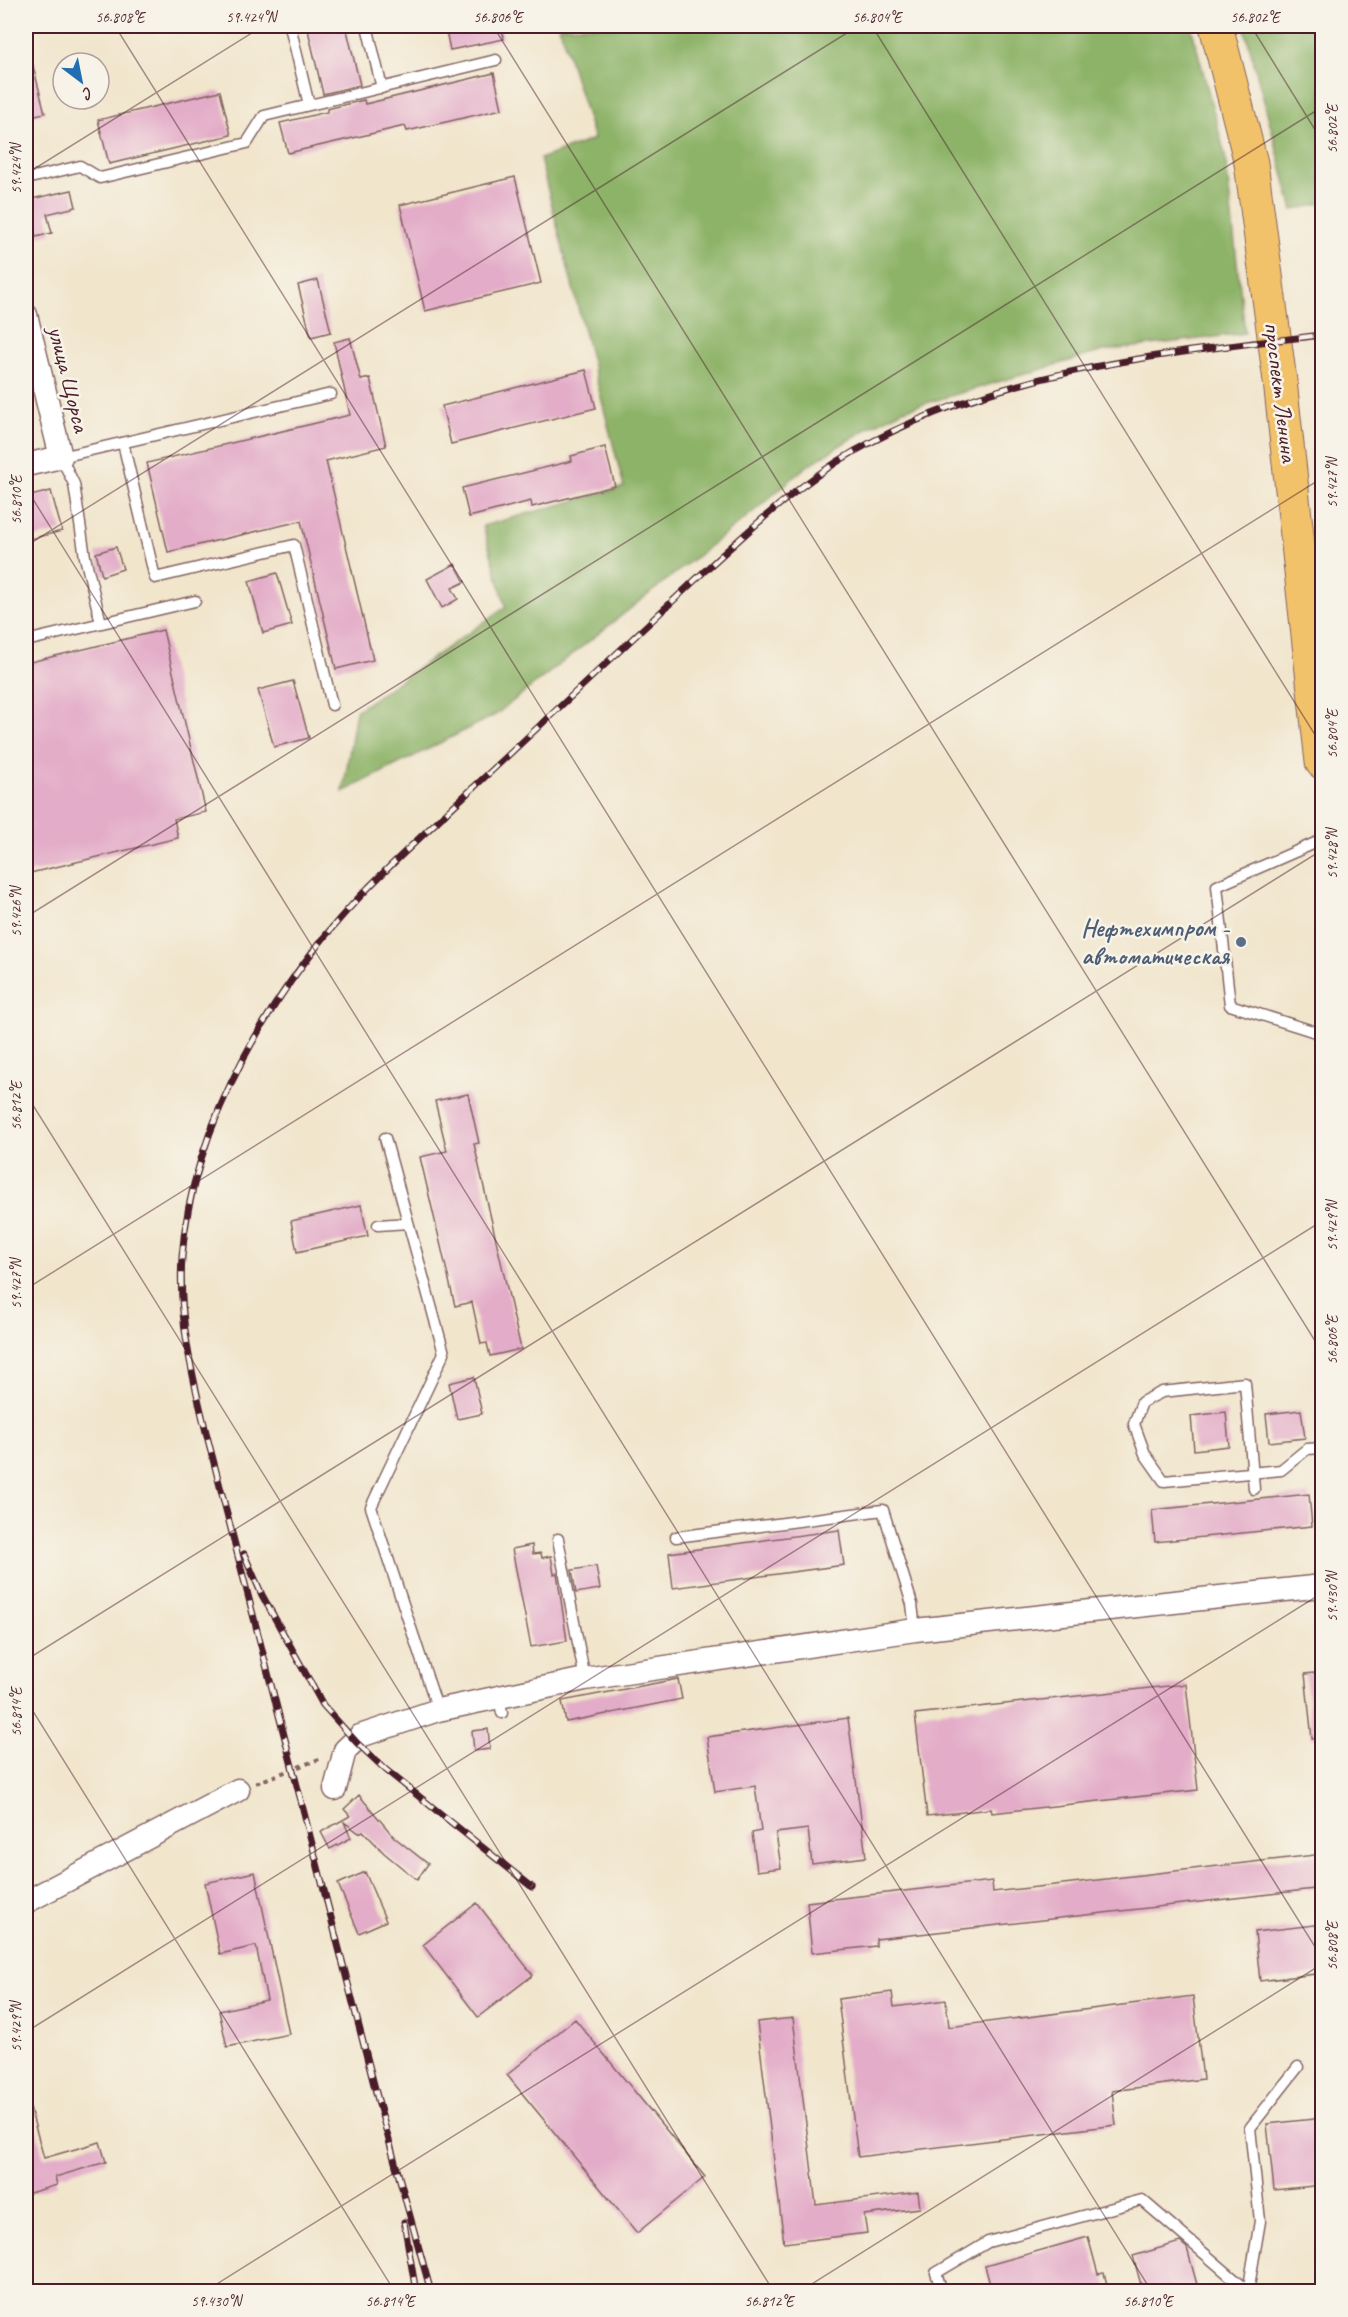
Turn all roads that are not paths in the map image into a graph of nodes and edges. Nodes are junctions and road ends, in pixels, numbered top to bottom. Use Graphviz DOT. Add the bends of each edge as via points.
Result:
graph roads {
  1 [pos="290,26"];
  2 [pos="367,26"];
  3 [pos="1216,26"];
  4 [pos="496,60"];
  5 [pos="382,88"];
  6 [pos="309,105"];
  7 [pos="26,179"];
  8 [pos="26,315"];
  9 [pos="33,377"];
  10 [pos="331,394"];
  11 [pos="123,443"];
  12 [pos="61,457"];
  13 [pos="26,465"];
  14 [pos="195,601"];
  15 [pos="101,623"];
  16 [pos="26,641"];
  17 [pos="332,705"];
  18 [pos="1323,762"];
  19 [pos="1323,840"];
  20 [pos="1323,1034"];
  21 [pos="385,1138"];
  22 [pos="408,1222"];
  23 [pos="378,1225"];
  24 [pos="1323,1448"];
  25 [pos="1252,1473"];
  26 [pos="1254,1489"];
  27 [pos="676,1537"];
  28 [pos="558,1539"];
  29 [pos="1323,1586"];
  30 [pos="915,1630"];
  31 [pos="585,1679"];
  32 [pos="438,1710"];
  33 [pos="335,1789"];
  34 [pos="238,1790"];
  35 [pos="26,1902"];
  36 [pos="1298,2067"];
  37 [pos="1248,2291"];
  38 [pos="942,2292"];
  1 -- 6 [label="lane"];
  2 -- 5 [label="lane"];
  3 -- 18 [label="main road, проспект Ленина" via="1251,163 1308,580"];
  4 -- 5 [label="lane"];
  5 -- 6 [label="lane"];
  6 -- 7 [label="lane" via="264,116 247,143 100,178 80,166"];
  8 -- 9 [label="street, улица Щорса"];
  9 -- 12 [label="street, улица Щорса"];
  10 -- 11 [label="lane"];
  11 -- 12 [label="lane"];
  11 -- 17 [label="lane" via="155,578 294,545"];
  12 -- 13 [label="street"];
  12 -- 15 [label="lane" via="74,484 85,557"];
  14 -- 15 [label="lane"];
  15 -- 16 [label="lane"];
  19 -- 20 [label="lane" via="1217,886 1230,1005"];
  21 -- 22 [label="lane"];
  22 -- 23 [label="lane"];
  22 -- 32 [label="lane" via="444,1353 371,1507"];
  24 -- 25 [label="lane" via="1307,1449 1281,1470"];
  25 -- 25 [label="lane" via="1164,1481 1145,1454 1134,1424 1142,1402 1162,1392 1245,1383"];
  25 -- 26 [label="lane"];
  27 -- 30 [label="lane" via="883,1510 912,1604"];
  28 -- 31 [label="lane"];
  29 -- 30 [label="street"];
  30 -- 31 [label="street"];
  31 -- 32 [label="street" via="500,1705"];
  32 -- 33 [label="street" via="360,1736 345,1750"];
  34 -- 35 [label="street"];
  36 -- 37 [label="lane" via="1250,2128 1260,2221"];
  37 -- 38 [label="lane" via="1142,2200 988,2242 936,2273"];
}
